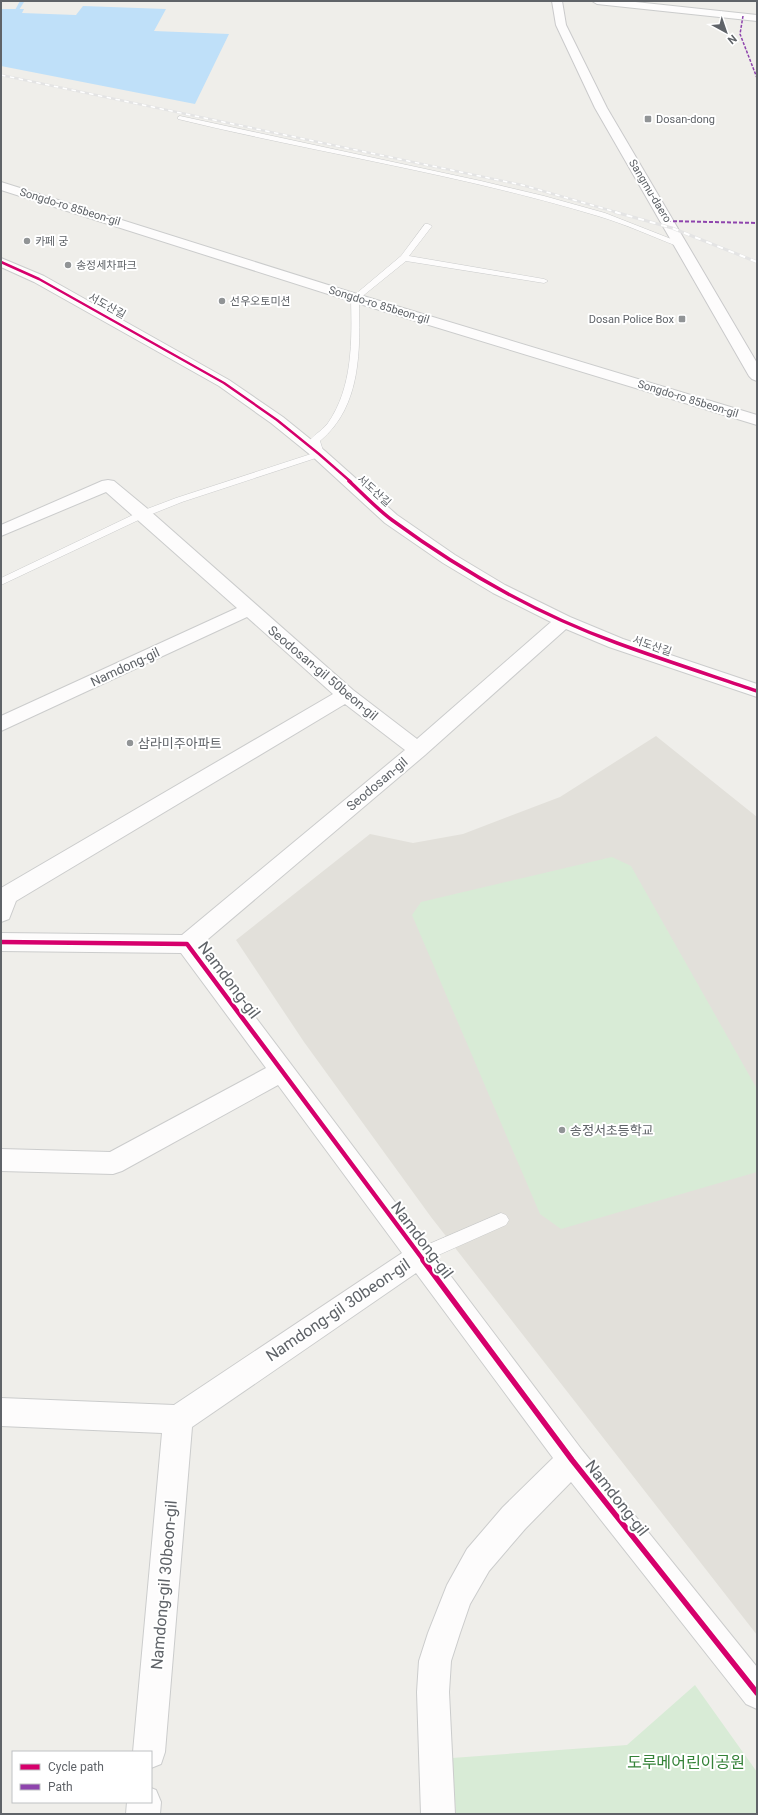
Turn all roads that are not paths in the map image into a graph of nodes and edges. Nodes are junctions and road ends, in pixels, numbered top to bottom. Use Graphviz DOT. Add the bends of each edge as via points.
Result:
graph roads {
  1 [pos="557,1"];
  2 [pos="597,1"];
  3 [pos="757,18"];
  4 [pos="180,118"];
  5 [pos="1,186"];
  6 [pos="428,226"];
  7 [pos="680,244"];
  8 [pos="404,258"];
  9 [pos="1,262"];
  10 [pos="544,280"];
  11 [pos="355,298"];
  12 [pos="757,376"];
  13 [pos="757,420"];
  14 [pos="319,454"];
  15 [pos="143,514"];
  16 [pos="1,531"];
  17 [pos="1,582"];
  18 [pos="249,609"];
  19 [pos="564,621"];
  20 [pos="757,691"];
  21 [pos="346,695"];
  22 [pos="1,724"];
  23 [pos="418,750"];
  24 [pos="1,913"];
  25 [pos="1,942"];
  26 [pos="187,944"];
  27 [pos="282,1071"];
  28 [pos="1,1160"];
  29 [pos="501,1220"];
  30 [pos="419,1256"];
  31 [pos="1,1412"];
  32 [pos="178,1419"];
  33 [pos="572,1460"];
  34 [pos="757,1693"];
  35 [pos="149,1751"];
  36 [pos="144,1803"];
  37 [pos="143,1814"];
  38 [pos="438,1814"];
  1 -- 7 [label="street, Sangmu-daero" via="561,25 601,108"];
  2 -- 3 [label="street"];
  4 -- 7 [label="lane" via="533,196 602,215"];
  5 -- 11 [label="street, Songdo-ro 85beon-gil"];
  6 -- 8 [label="lane"];
  7 -- 12 [label="street, Sangmu-daero"];
  8 -- 10 [label="lane"];
  8 -- 11 [label="lane"];
  9 -- 14 [label="street, 서도산길" via="39,279 224,382"];
  11 -- 13 [label="street, Songdo-ro 85beon-gil"];
  11 -- 14 [label="lane" via="356,337 347,394 330,427 315,440"];
  14 -- 15 [label="lane"];
  14 -- 19 [label="street, 서도산길" via="391,519 449,559 499,589"];
  15 -- 16 [label="street, Seodosan-gil 50beon-gil" via="108,485"];
  15 -- 17 [label="lane"];
  15 -- 18 [label="street, Seodosan-gil 50beon-gil"];
  18 -- 21 [label="street, Seodosan-gil 50beon-gil"];
  18 -- 22 [label="street, Namdong-gil"];
  19 -- 20 [label="street, 서도산길" via="616,643"];
  19 -- 23 [label="street, Seodosan-gil"];
  21 -- 23 [label="street, Seodosan-gil 50beon-gil"];
  21 -- 24 [label="street" via="6,896"];
  23 -- 26 [label="street, Seodosan-gil"];
  25 -- 26 [label="street, Namdong-gil"];
  26 -- 27 [label="street, Namdong-gil"];
  27 -- 28 [label="street" via="113,1163"];
  27 -- 30 [label="street, Namdong-gil"];
  29 -- 30 [label="lane"];
  30 -- 32 [label="street, Namdong-gil 30beon-gil"];
  30 -- 33 [label="street, Namdong-gil"];
  31 -- 32 [label="street"];
  32 -- 35 [label="street, Namdong-gil 30beon-gil"];
  33 -- 34 [label="street, Namdong-gil"];
  33 -- 38 [label="street, Namdong-gil" via="514,1518 478,1560 458,1596 435,1661 433,1692"];
  36 -- 37 [label="street"];
}
